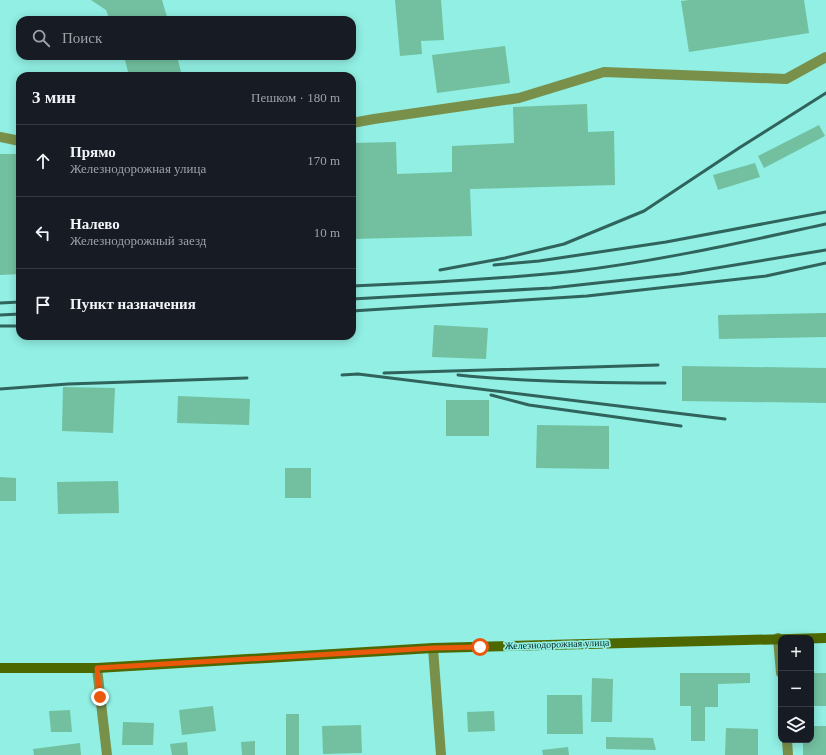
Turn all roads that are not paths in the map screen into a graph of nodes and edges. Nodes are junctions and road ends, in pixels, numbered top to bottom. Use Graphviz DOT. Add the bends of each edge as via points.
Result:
graph roads {
  1 [pos="826,57"];
  2 [pos="356,122"];
  3 [pos="0,137"];
  4 [pos="16,140"];
  5 [pos="778,638"];
  6 [pos="814,638"];
  7 [pos="826,638"];
  8 [pos="433,648"];
  9 [pos="0,668"];
  10 [pos="97,668"];
  11 [pos="787,743"];
  12 [pos="107,755"];
  13 [pos="441,755"];
  14 [pos="788,755"];
  1 -- 2 [label="street" via="786,79 604,72 519,98"];
  3 -- 4 [label="street"];
  5 -- 8 [label="street, Железнодорожная улица"];
  6 -- 7 [label="street, Железнодорожная улица"];
  8 -- 10 [label="street, Железнодорожная улица"];
  8 -- 13 [label="street"];
  9 -- 10 [label="street, Железнодорожная улица"];
  10 -- 12 [label="street"];
  11 -- 14 [label="street"];
}
